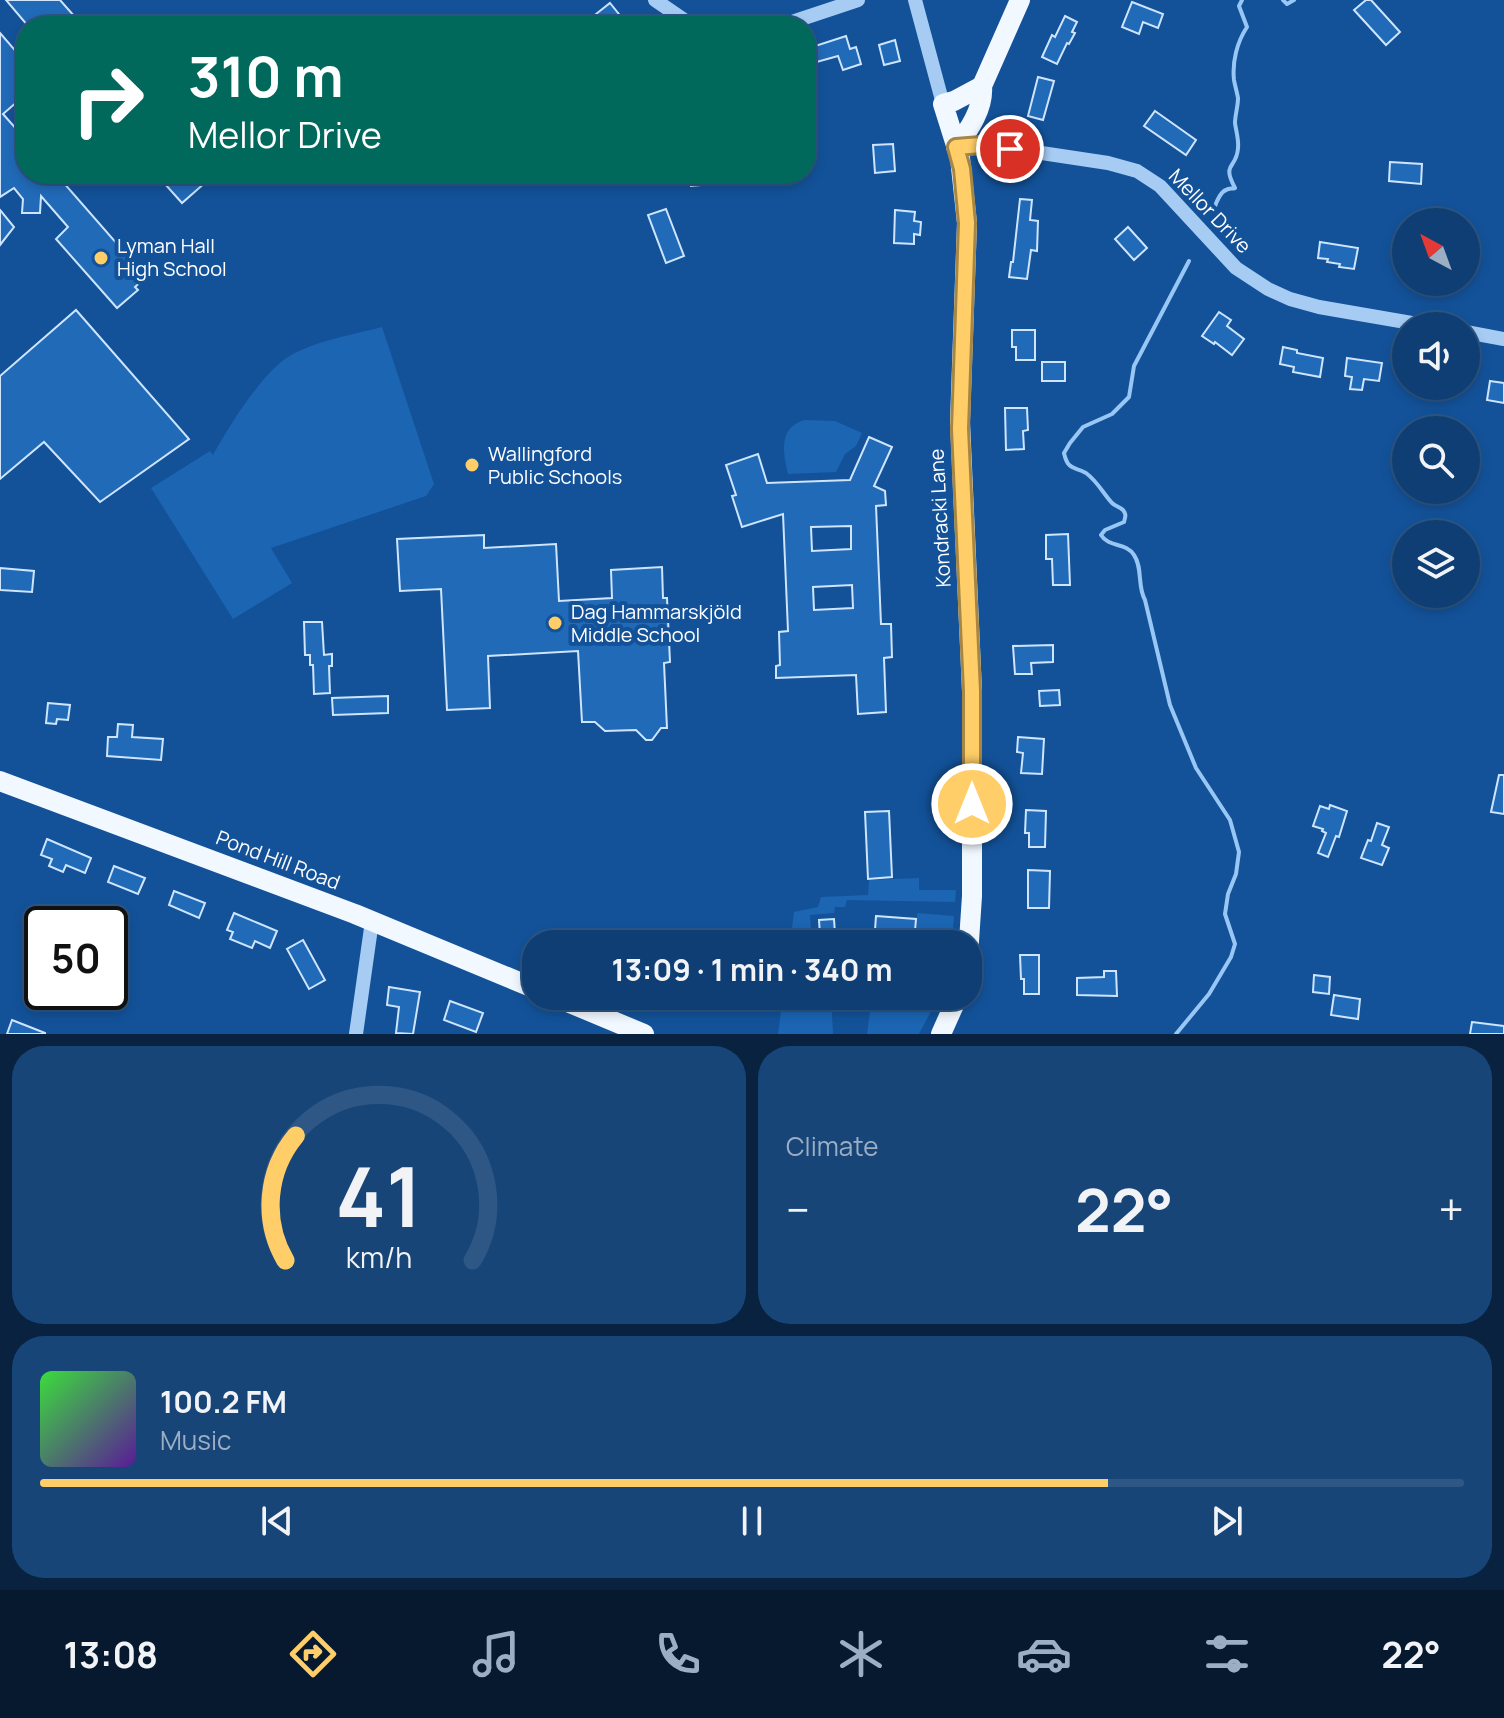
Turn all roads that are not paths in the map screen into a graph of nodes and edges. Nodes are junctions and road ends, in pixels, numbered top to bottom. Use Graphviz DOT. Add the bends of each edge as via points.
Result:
graph roads {
  1 [pos="655,0"];
  2 [pos="858,0"];
  3 [pos="915,0"];
  4 [pos="1020,0"];
  5 [pos="678,16"];
  6 [pos="810,16"];
  7 [pos="982,86"];
  8 [pos="943,104"];
  9 [pos="956,147"];
  10 [pos="1392,320"];
  11 [pos="1480,335"];
  12 [pos="1504,339"];
  13 [pos="0,781"];
  14 [pos="372,921"];
  15 [pos="970,930"];
  16 [pos="522,983"];
  17 [pos="587,1010"];
  18 [pos="952,1010"];
  19 [pos="356,1034"];
  20 [pos="644,1034"];
  21 [pos="941,1034"];
  1 -- 5 [label="street"];
  2 -- 6 [label="street"];
  3 -- 8 [label="street"];
  4 -- 7 [label="main road"];
  7 -- 8 [label="main road"];
  7 -- 9 [label="main road" via="972,124"];
  8 -- 9 [label="main road, Kondracki Lane"];
  9 -- 10 [label="street, Mellor Drive" via="988,145 1137,171 1160,186 1236,268 1268,289 1319,307"];
  9 -- 15 [label="main road, Kondracki Lane" via="968,231 960,429 972,715"];
  11 -- 12 [label="street"];
  13 -- 14 [label="main road, Pond Hill Road"];
  14 -- 16 [label="main road, Pond Hill Road"];
  14 -- 19 [label="street"];
  17 -- 20 [label="main road"];
  18 -- 21 [label="main road"];
}
